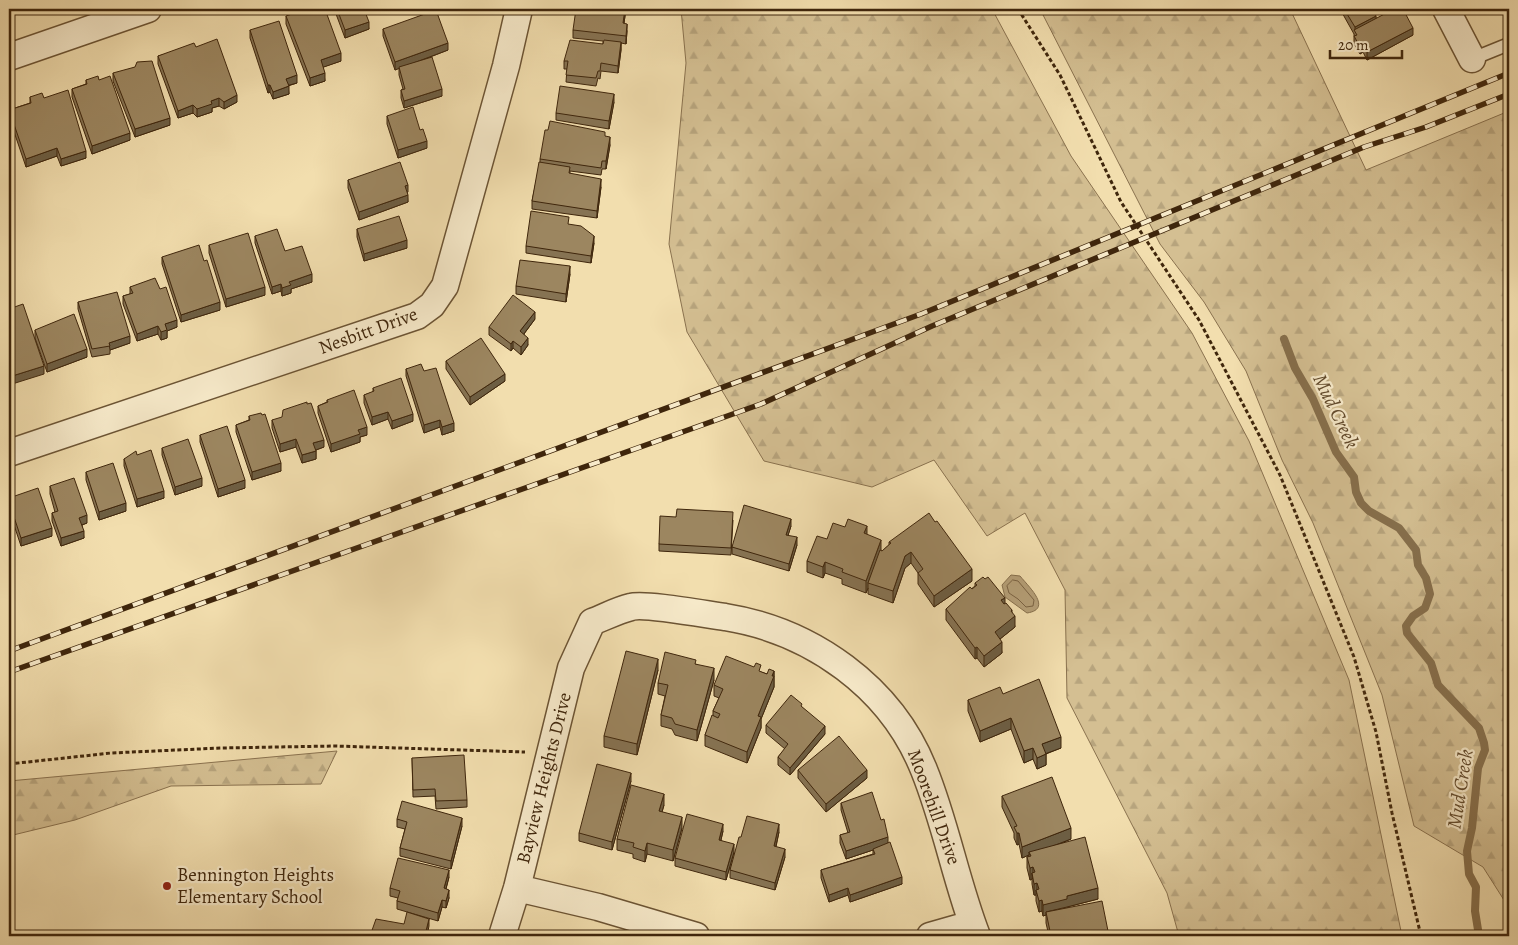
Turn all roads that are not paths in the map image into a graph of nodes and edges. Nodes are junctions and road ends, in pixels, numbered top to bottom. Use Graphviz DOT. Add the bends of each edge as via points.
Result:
graph roads {
  1 [pos="148,9"];
  2 [pos="519,9"];
  3 [pos="1446,9"];
  4 [pos="1509,44"];
  5 [pos="9,57"];
  6 [pos="1472,59"];
  7 [pos="9,453"];
  8 [pos="592,622"];
  9 [pos="517,888"];
  10 [pos="974,930"];
  11 [pos="502,936"];
  12 [pos="696,936"];
  13 [pos="930,936"];
  1 -- 5 [label="street"];
  2 -- 7 [label="street, Nesbitt Drive" via="445,286 432,305 417,316"];
  3 -- 6 [label="street"];
  4 -- 6 [label="lane"];
  8 -- 9 [label="street, Bayview Heights Drive" via="571,668"];
  8 -- 10 [label="street, Moorehill Drive" via="633,606 741,620 780,631 826,653 860,680 886,707 910,740 938,808"];
  9 -- 11 [label="street, Bayview Heights Drive"];
  9 -- 12 [label="street" via="598,907"];
  10 -- 13 [label="street"];
}
